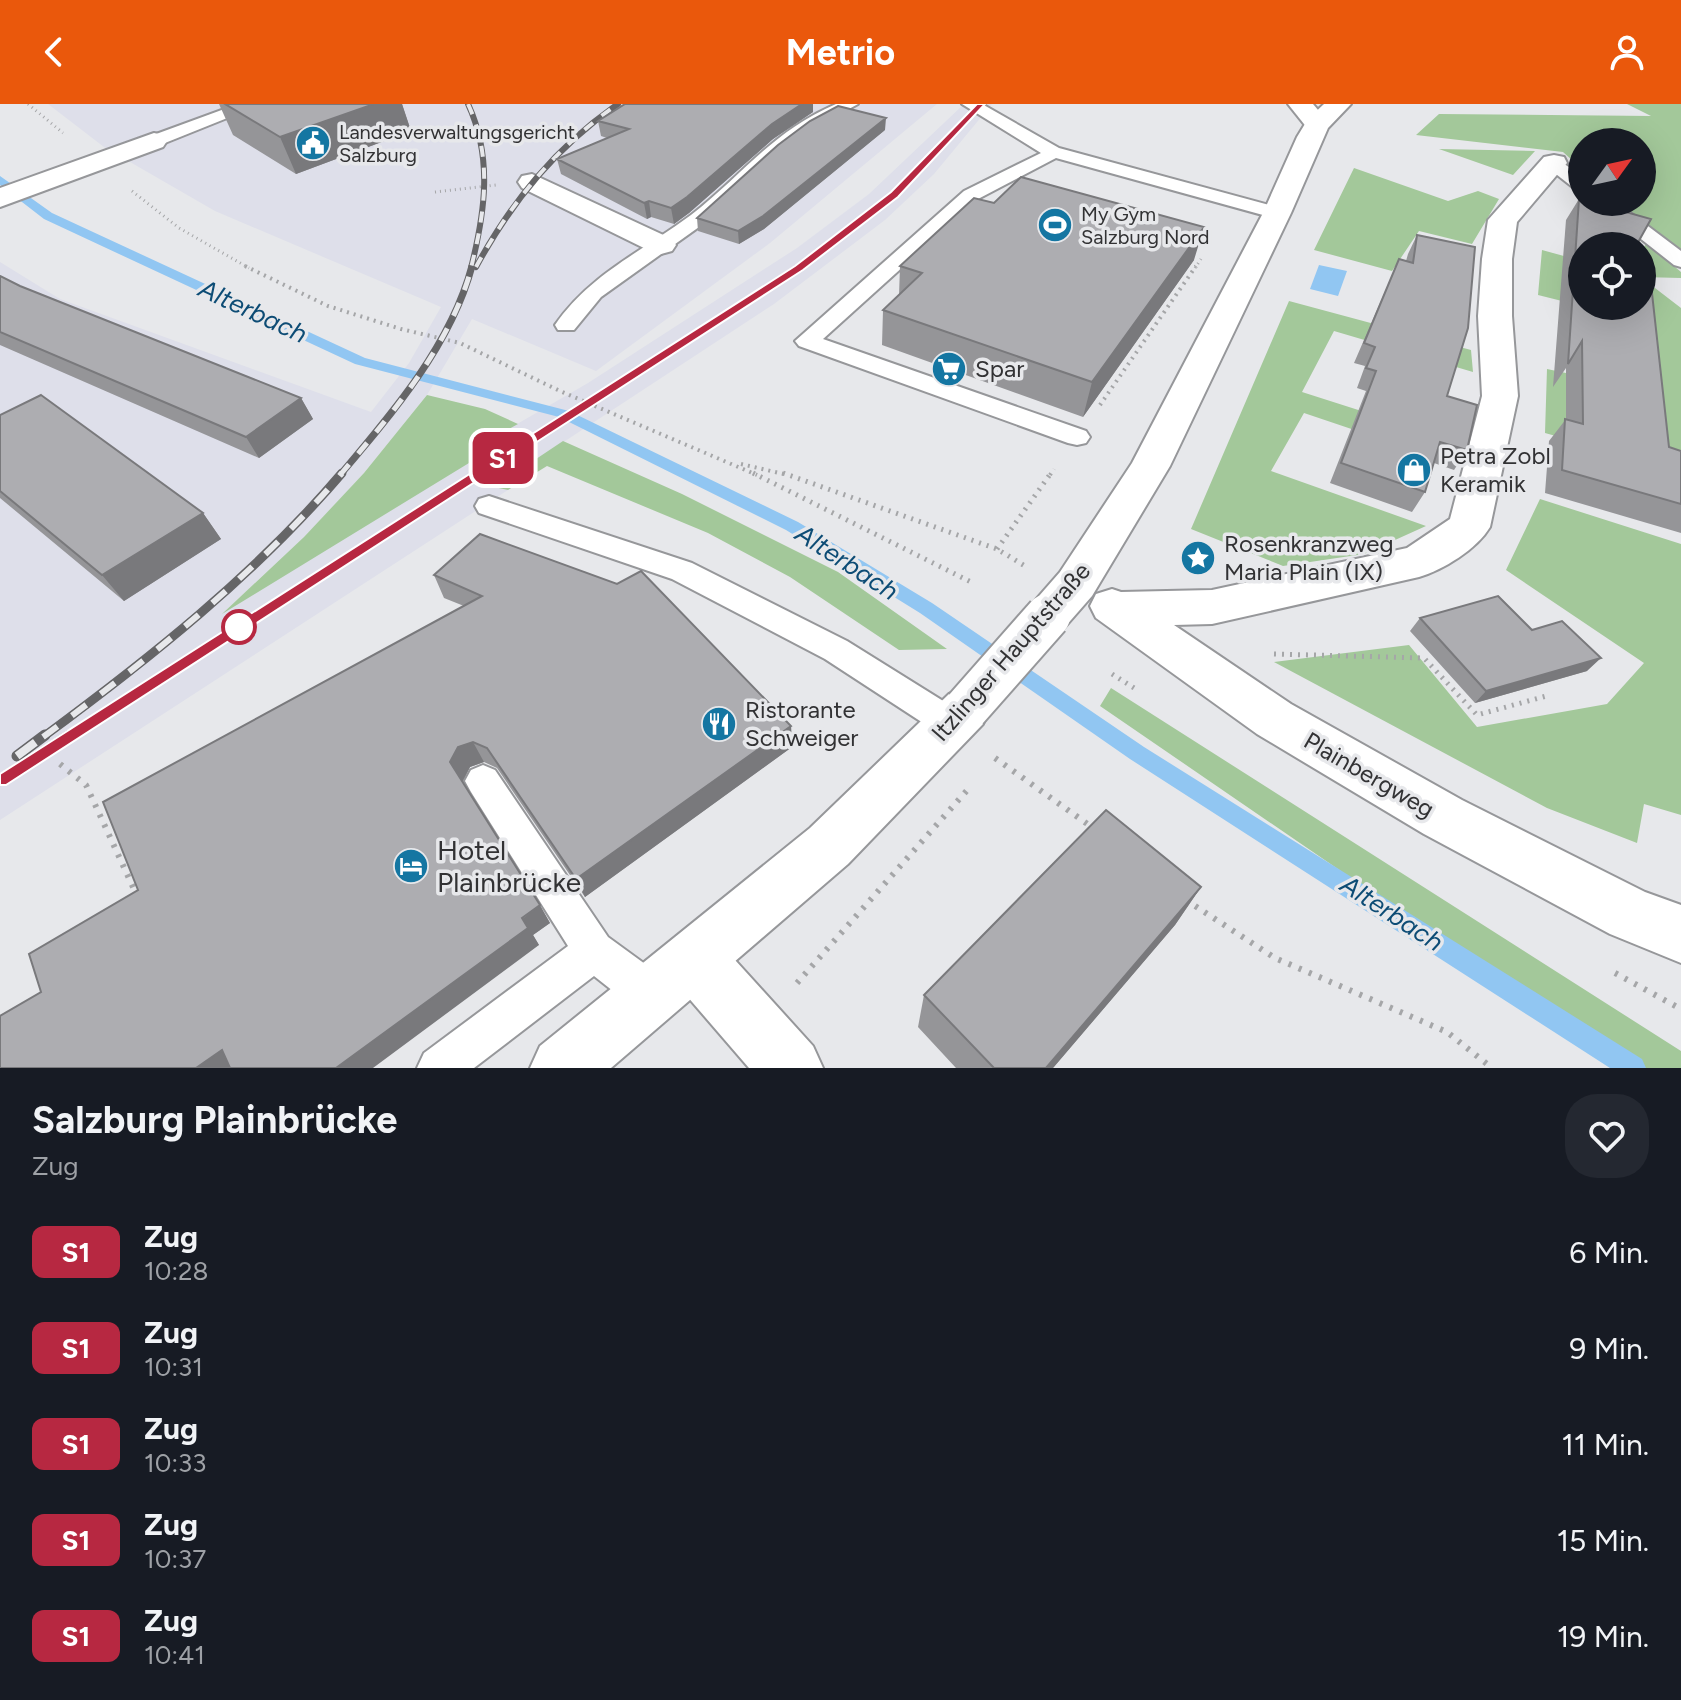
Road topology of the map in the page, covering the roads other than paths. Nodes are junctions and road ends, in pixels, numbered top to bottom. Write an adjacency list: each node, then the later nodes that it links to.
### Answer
1 (254, 104): 5 (lane)
2 (850, 104): 12 (lane)
3 (975, 105): 6 (lane)
4 (1317, 109): 10 (street, Itzlinger Hauptstraße)
5 (154, 141): 9 (street)
6 (1053, 152): 10 (lane); 15 (lane)
7 (1568, 174): 17 (street)
8 (532, 182): 12 (street)
9 (0, 198)
10 (1277, 213): 17 (street, Itzlinger Hauptstraße)
11 (1622, 216): 13 (lane)
12 (661, 245): 14 (lane)
13 (1681, 261)
14 (566, 325)
15 (1077, 437)
16 (489, 506): 18 (lane)
17 (1080, 603): 18 (street, Itzlinger Hauptstraße, bridge); 20 (street, Plainbergweg)
18 (959, 717): 22 (street, Itzlinger Hauptstraße)
19 (483, 781): 21 (lane)
20 (1681, 934)
21 (594, 951): 22 (lane); 23 (lane)
22 (674, 978): 24 (street, Itzlinger Hauptstraße); 25 (street)
23 (439, 1068)
24 (562, 1068)
25 (791, 1068)

